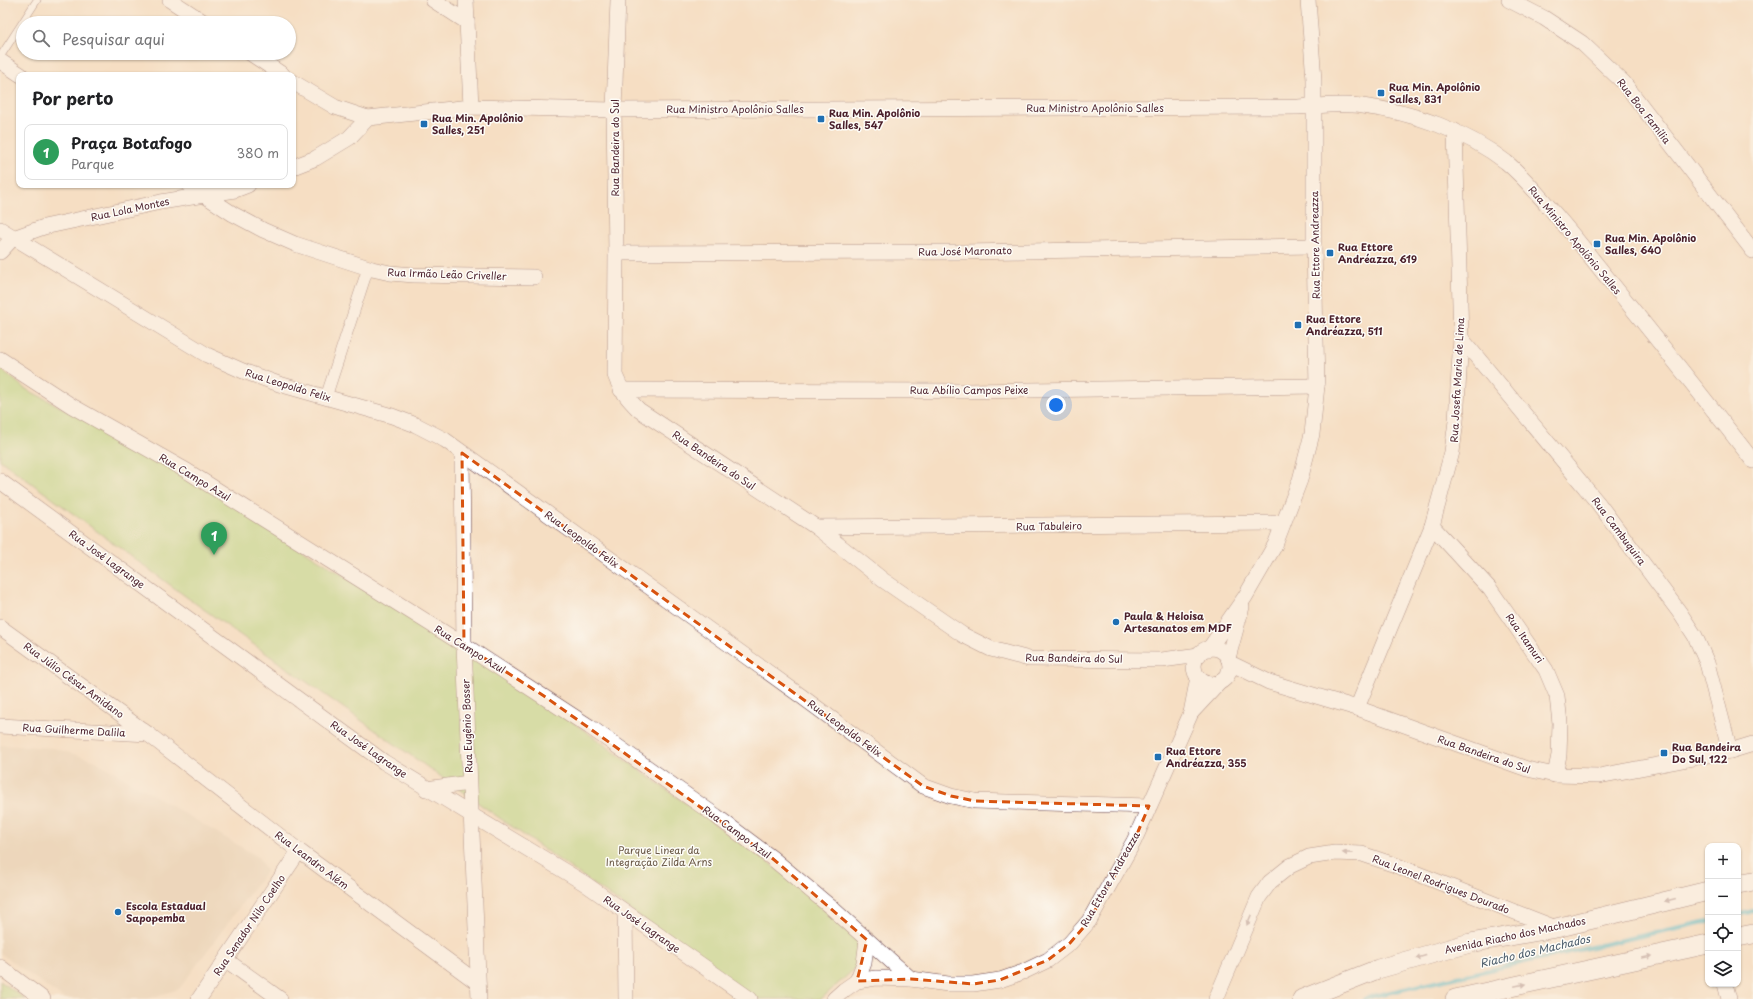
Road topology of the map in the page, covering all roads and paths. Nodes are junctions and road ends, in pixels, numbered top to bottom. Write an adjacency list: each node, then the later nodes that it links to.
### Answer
1 (37, 0): 8 (lane)
2 (170, 0): 9 (street)
3 (433, 0): 10 (street)
4 (466, 0): 10 (street)
5 (618, 0): 20 (street, Rua Bandeira do Sul)
6 (1308, 0): 18 (street, Rua Ettore Andreazza)
7 (1509, 0): 30 (street, Rua Boa Família)
8 (27, 16)
9 (194, 16)
10 (467, 22): 19 (street)
11 (16, 32): 12 (lane)
12 (0, 57)
13 (260, 60): 16 (street)
14 (0, 61): 15 (street)
15 (16, 72)
16 (278, 72)
17 (296, 84): 21 (street, Rua Ministro Apolônio Salles)
18 (1314, 106): 20 (street, Rua Ministro Apolônio Salles); 22 (street, Rua Ministro Apolônio Salles); 29 (street, Rua Ettore Andreazza)
19 (471, 107): 20 (street, Rua Ministro Apolônio Salles); 21 (street, Rua Ministro Apolônio Salles)
20 (614, 110): 32 (street, Rua Bandeira do Sul)
21 (368, 118): 23 (street)
22 (1455, 131): 35 (street, Rua Josefa Maria de Lima); 41 (street, Rua Ministro Apolônio Salles)
23 (296, 166)
24 (194, 188): 26 (street, Rua Irmão Leão Criveller)
25 (240, 188): 26 (street, Rua Lola Montes)
26 (207, 196): 28 (street, Rua Lola Montes); 33 (street, Rua Irmão Leão Criveller)
27 (0, 229): 28 (street)
28 (13, 238): 31 (street); 39 (street, Rua Leopoldo Felix)
29 (1314, 246): 32 (street, Rua José Maronato); 37 (street, Rua Ettore Andreazza)
30 (1753, 251)
31 (0, 252)
32 (616, 253): 38 (street, Rua Bandeira do Sul)
33 (368, 268): 34 (street, Rua Irmão Leão Criveller); 39 (street)
34 (534, 277)
35 (1461, 338): 44 (street, Rua Josefa Maria de Lima); 60 (street, Rua Cambuquira)
36 (0, 359): 48 (street, Rua Campo Azul)
37 (1317, 386): 38 (street, Rua Abílio Campos Peixe); 43 (street, Rua Ettore Andreazza)
38 (621, 390): 45 (street, Rua Bandeira do Sul)
39 (326, 397): 40 (street, Rua Leopoldo Felix)
40 (462, 453): 48 (street, Rua Eugênio Bosser); 64 (street, Rua Leopoldo Felix)
41 (1753, 462)
42 (0, 481): 63 (street, Rua José Lagrange)
43 (1283, 523): 45 (street, Rua Tabuleiro); 46 (street, Rua Ettore Andreazza)
44 (1432, 526): 55 (street, Rua Josefa Maria de Lima); 61 (street, Rua Itamuri)
45 (816, 527): 50 (street, Rua Bandeira do Sul)
46 (1246, 597): 49 (street, Rua Ettore Andreazza); 51 (street, Rua Ettore Andreazza)
47 (0, 627): 58 (street, Rua Júlio César Amidano)
48 (464, 645): 62 (street, Rua Eugênio Bosser); 74 (street, Rua Campo Azul)
49 (1204, 652): 50 (street, Rua Bandeira do Sul); 51 (street); 52 (street)
50 (1162, 660): 52 (street, Rua Bandeira do Sul)
51 (1229, 661): 53 (street); 54 (street, Rua Bandeira do Sul)
52 (1197, 674): 53 (street); 56 (street, Rua Ettore Andreazza)
53 (1222, 681): 54 (street, Rua Bandeira do Sul); 56 (street, Rua Ettore Andreazza)
54 (1269, 682): 55 (street, Rua Bandeira do Sul)
55 (1357, 708): 61 (street, Rua Bandeira do Sul)
56 (1191, 713): 64 (street, Rua Ettore Andreazza)
57 (0, 726): 58 (street, Rua Guilherme Dalila)
58 (148, 734): 66 (street, Rua Leandro Além)
59 (1753, 744): 60 (street, Rua Bandeira do Sul)
60 (1730, 751): 61 (street, Rua Bandeira do Sul)
61 (1555, 775)
62 (469, 783): 63 (street); 65 (street, Rua Eugênio Bosser)
63 (426, 789): 65 (street, Rua José Lagrange)
64 (1149, 806): 78 (street, Rua Ettore Andreazza)
65 (471, 815): 70 (street, Rua José Lagrange); 80 (street, Rua Eugênio Bosser)
66 (299, 851): 76 (street, Rua Senador Nilo Coelho); 80 (street, Rua Leandro Além)
67 (1753, 881): 68 (street)
68 (1741, 883)
69 (1705, 892): 71 (street, Avenida Riacho dos Machados, one-way to 71)
70 (626, 913): 86 (street); 87 (street, Rua José Lagrange)
71 (1556, 928): 89 (street, Rua Leonel Rodrigues Dourado, one-way to 89); 90 (street, Avenida Riacho dos Machados, one-way to 90)
72 (1753, 934): 73 (street)
73 (1741, 936)
74 (867, 940): 78 (street, Rua Campo Azul); 79 (street)
75 (1705, 945): 91 (street, one-way to 75)
76 (226, 960): 83 (street, Rua Senador Nilo Coelho); 84 (street)
77 (0, 967): 82 (street)
78 (911, 979): 79 (street, Rua Ettore Andreazza)
79 (857, 981): 88 (street, Rua Ettore Andreazza)
80 (478, 983): 85 (street, Rua Eugênio Bosser)
81 (1726, 987): 92 (street)
82 (43, 999)
83 (199, 999)
84 (280, 999)
85 (479, 999)
86 (626, 999)
87 (750, 999)
88 (834, 999)
89 (1216, 999)
90 (1302, 999)
91 (1455, 999)
92 (1729, 999)

